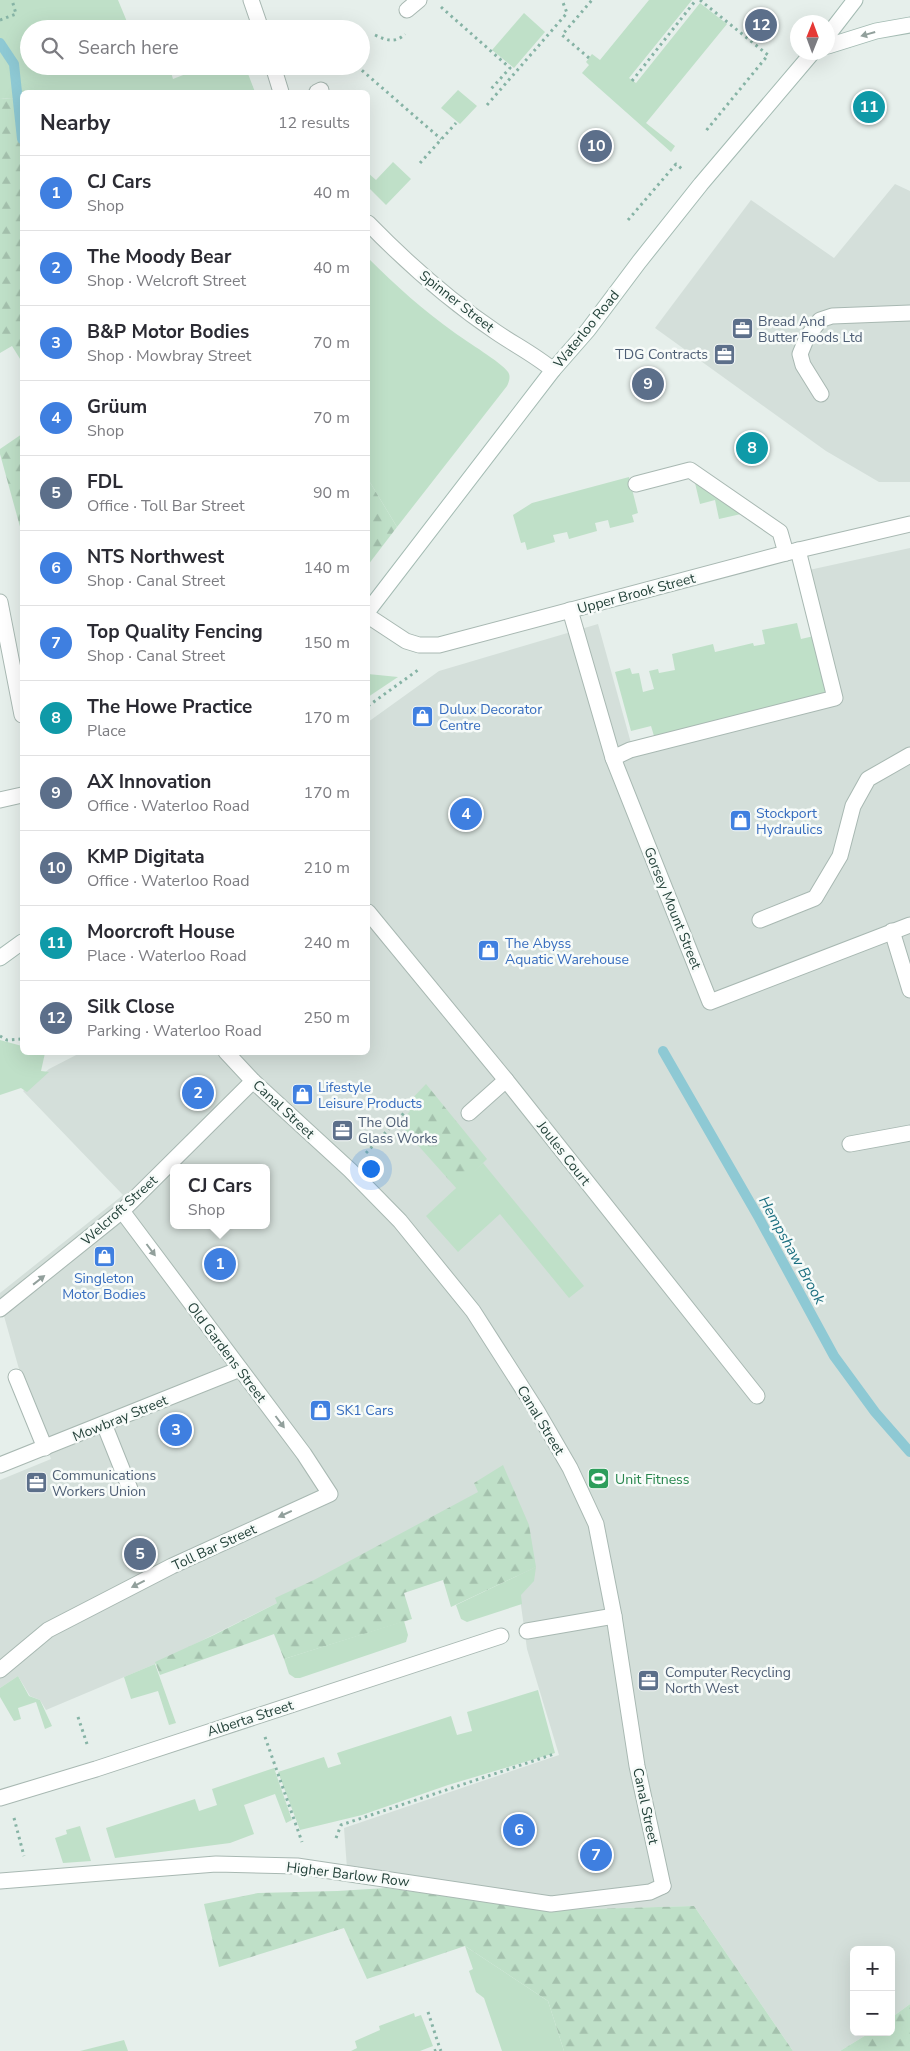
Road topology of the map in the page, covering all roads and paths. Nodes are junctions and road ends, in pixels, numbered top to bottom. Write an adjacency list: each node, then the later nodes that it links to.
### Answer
1 (12, 0): 10 (path)
2 (419, 0): 9 (street)
3 (562, 0): 22 (path)
4 (592, 0): 15 (path)
5 (698, 0): 19 (path); 24 (path)
6 (855, 0): 12 (street)
7 (251, 2): 11 (street)
8 (438, 5): 20 (path)
9 (407, 10)
10 (0, 20)
11 (258, 20)
12 (835, 25)
13 (910, 25): 14 (street, one-way to 14)
14 (835, 44)
15 (589, 58)
16 (806, 60): 31 (street, Waterloo Road)
17 (276, 75): 21 (street)
18 (368, 75): 25 (path)
19 (632, 81)
20 (492, 88)
21 (280, 90)
22 (487, 105)
23 (456, 123): 25 (path)
24 (705, 132)
25 (441, 139): 26 (path)
26 (420, 163)
27 (682, 168): 28 (path)
28 (628, 220)
29 (370, 225): 31 (street, Spinner Street)
30 (910, 313): 32 (street)
31 (554, 370): 37 (street, Waterloo Road)
32 (821, 394)
33 (636, 484): 35 (street)
34 (910, 524): 35 (street, Upper Brook Street)
35 (792, 551): 38 (street, Upper Brook Street); 44 (street)
36 (0, 602): 41 (street)
37 (370, 608)
38 (570, 610): 40 (street, Upper Brook Street); 44 (street, Gorsey Mount Street)
39 (370, 617): 40 (street, Upper Brook Street)
40 (439, 645): 42 (path)
41 (20, 705)
42 (370, 705)
43 (910, 755): 48 (street)
44 (613, 758): 50 (street, Gorsey Mount Street)
45 (20, 795): 46 (street)
46 (0, 800)
47 (370, 914): 57 (street, Joules Court)
48 (760, 920)
49 (910, 925): 50 (street, Gorsey Mount Street)
50 (892, 931): 53 (street)
51 (20, 943): 52 (street)
52 (0, 958)
53 (910, 990)
54 (0, 1036): 55 (path)
55 (20, 1039)
56 (229, 1055): 58 (street, Canal Street)
57 (506, 1080): 60 (street); 68 (street, Joules Court)
58 (253, 1081): 64 (street, Welcroft Street); 74 (street, Canal Street)
59 (405, 1112): 63 (path)
60 (469, 1113)
61 (910, 1133): 62 (street)
62 (850, 1144)
63 (364, 1154)
64 (122, 1211): 65 (street, Welcroft Street, one-way to 64); 66 (street, Old Gardens Street, one-way to 66)
65 (0, 1309)
66 (240, 1369): 69 (street, Mowbray Street); 73 (street, Old Gardens Street, one-way to 73)
67 (16, 1377): 70 (street)
68 (757, 1396)
69 (104, 1424): 70 (street, Mowbray Street); 72 (street)
70 (45, 1448): 71 (street, Mowbray Street)
71 (0, 1465)
72 (130, 1489)
73 (330, 1494): 77 (street, Toll Bar Street, one-way to 77)
74 (614, 1616): 75 (street); 87 (street, Canal Street)
75 (527, 1631)
76 (501, 1636): 78 (street, Alberta Street)
77 (0, 1670)
78 (257, 1716): 81 (street, Alberta Street); 84 (path)
79 (78, 1717): 81 (path)
80 (554, 1754): 83 (path)
81 (96, 1769): 82 (street, Alberta Street)
82 (4, 1797): 85 (path)
83 (336, 1838)
84 (304, 1848)
85 (25, 1859)
86 (0, 1881): 87 (street, Higher Barlow Row)
87 (663, 1886)
88 (428, 2012): 89 (path)
89 (440, 2050): 90 (path)
90 (434, 2051)

